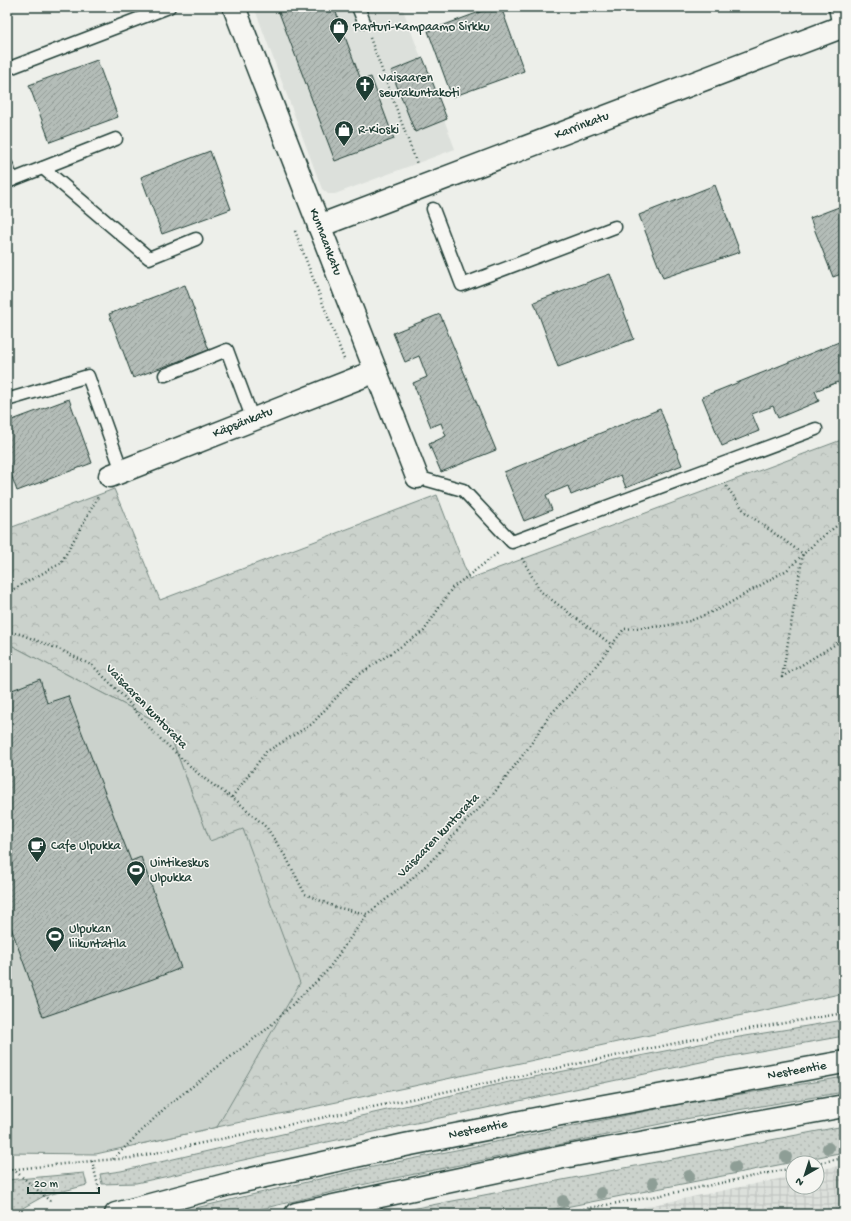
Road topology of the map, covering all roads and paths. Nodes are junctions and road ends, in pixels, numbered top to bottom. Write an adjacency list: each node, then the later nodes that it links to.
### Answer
1 (169, 7): 7 (lane)
2 (234, 7): 14 (street, Kunnaankatu)
3 (358, 7): 5 (lane)
4 (835, 7): 6 (lane)
5 (364, 22): 12 (path)
6 (841, 27): 12 (street, Karrinkatu)
7 (7, 69)
8 (116, 139): 10 (lane)
9 (7, 166): 11 (lane)
10 (43, 168): 11 (lane); 16 (lane)
11 (10, 181)
12 (425, 185): 14 (street, Karrinkatu)
13 (433, 209): 15 (lane)
14 (319, 226): 17 (street, Kunnaankatu)
15 (616, 227)
16 (196, 239)
17 (376, 371): 20 (street, Käpsänkatu); 24 (street, Kunnaankatu)
18 (165, 375): 20 (lane)
19 (10, 400): 23 (lane)
20 (253, 420): 23 (street, Käpsänkatu)
21 (816, 429): 22 (lane)
22 (713, 468): 26 (lane); 27 (path)
23 (116, 474): 28 (path)
24 (417, 477): 26 (lane)
25 (844, 520): 27 (path, Vaisaaren kuntorata)
26 (512, 542): 31 (path); 32 (path)
27 (803, 554): 30 (path); 31 (path, Vaisaaren kuntorata)
28 (7, 593)
29 (7, 632): 32 (path, Vaisaaren kuntorata)
30 (844, 639)
31 (612, 645): 33 (path, Vaisaaren kuntorata)
32 (232, 798): 33 (path, Vaisaaren kuntorata)
33 (367, 914): 38 (path)
34 (844, 1012): 38 (path)
35 (844, 1062): 46 (street, Nesteentie)
36 (844, 1106): 47 (street)
37 (844, 1158): 40 (path)
38 (112, 1159): 39 (path)
39 (92, 1161): 41 (path); 44 (path)
40 (825, 1162)
41 (13, 1169): 42 (path); 45 (path)
42 (7, 1170)
43 (785, 1170): 48 (path)
44 (99, 1189)
45 (50, 1201)
46 (116, 1214)
47 (296, 1214)
48 (556, 1214)

